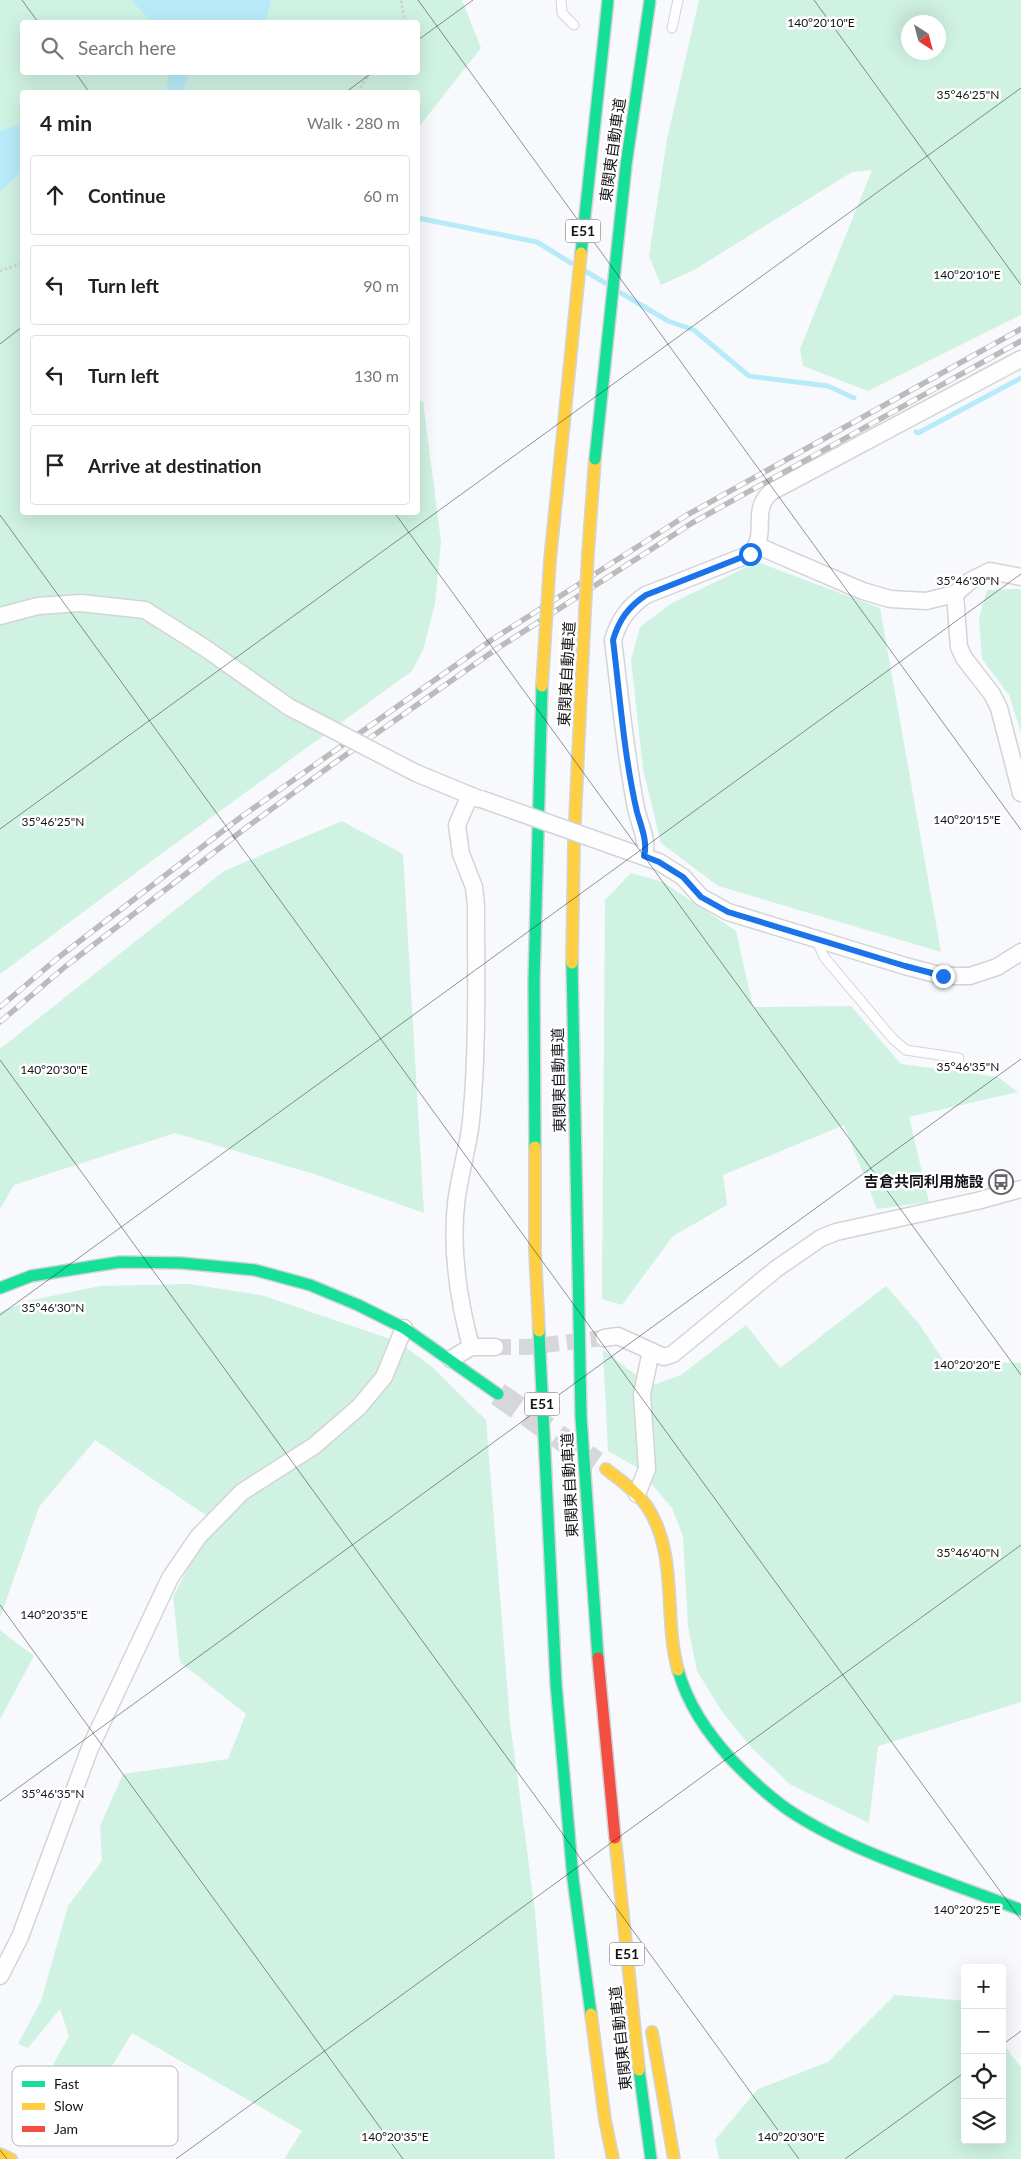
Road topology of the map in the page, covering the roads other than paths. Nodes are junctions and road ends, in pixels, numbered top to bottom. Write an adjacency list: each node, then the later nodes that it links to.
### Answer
1 (561, 0): 5 (lane)
2 (608, 0): 34 (main road, 東関東自動車道 / E51, bridge)
3 (650, 0): 29 (main road, 東関東自動車道 / E51, bridge)
4 (678, 0): 6 (lane)
5 (574, 25)
6 (672, 28)
7 (1021, 359): 8 (street)
8 (758, 546): 10 (street); 14 (street)
9 (1021, 577): 10 (street)
10 (955, 594): 12 (street)
11 (0, 616): 13 (street, bridge)
12 (1021, 793)
13 (476, 797): 14 (street, bridge); 23 (street)
14 (640, 855): 15 (street)
15 (816, 939): 16 (street); 17 (lane)
16 (1021, 952)
17 (959, 1058)
18 (1021, 1189): 24 (street)
19 (0, 1288): 20 (main road)
20 (404, 1328): 25 (main road); 32 (street)
21 (604, 1338): 24 (street)
22 (494, 1346): 23 (street)
23 (471, 1347): 25 (street)
24 (651, 1350): 28 (street)
25 (451, 1359): 26 (main road)
26 (498, 1394)
27 (606, 1469): 28 (main road)
28 (637, 1494): 30 (main road)
29 (606, 1749): 31 (main road); 39 (main road, 東関東自動車道 / E51)
30 (1021, 1910)
31 (637, 1941)
32 (0, 1976)
33 (650, 2018): 40 (main road)
34 (605, 2120): 37 (main road); 38 (main road, 東関東自動車道 / E51)
35 (0, 2154): 36 (main road)
36 (11, 2159)
37 (609, 2159)
38 (613, 2159)
39 (651, 2159)
40 (674, 2159)

